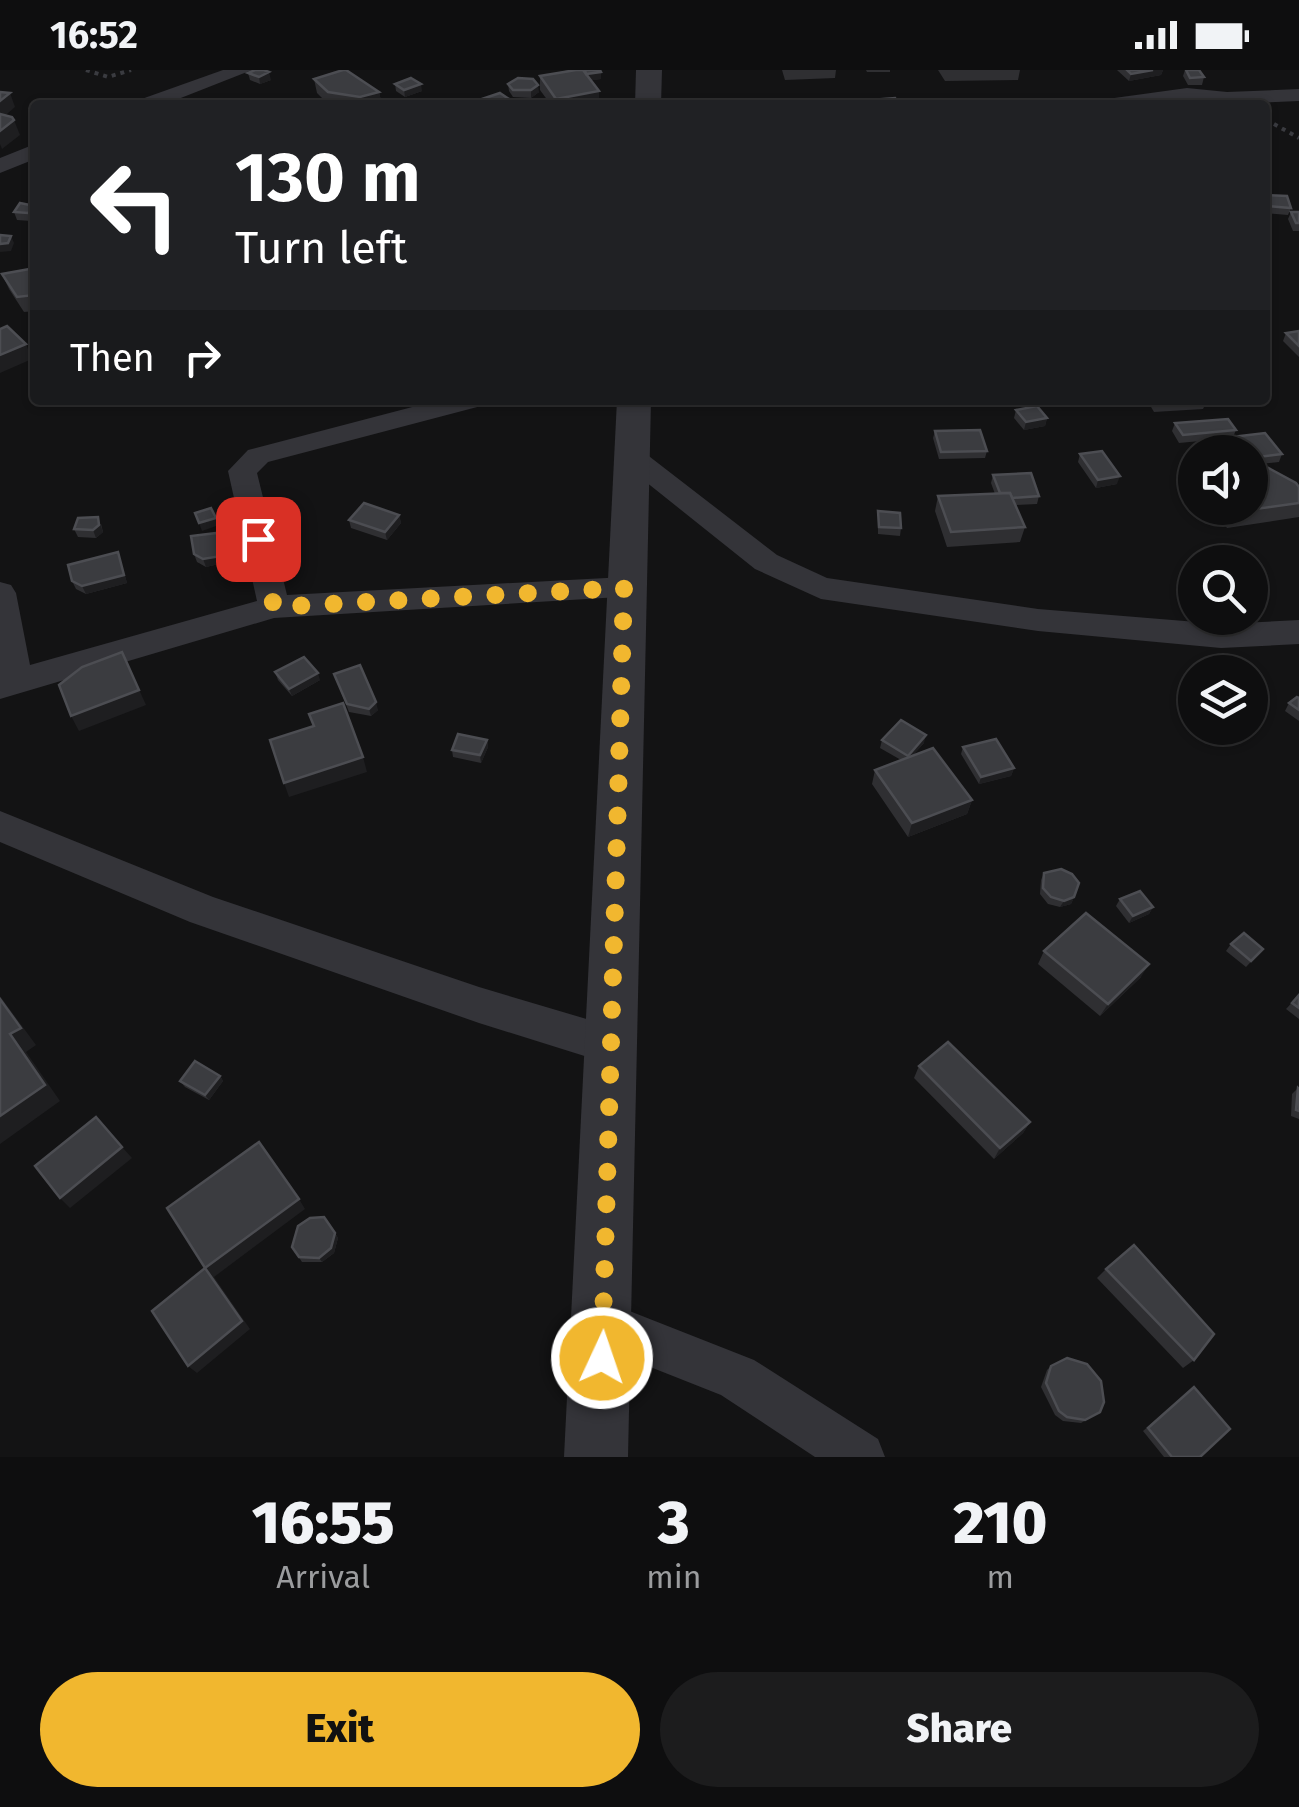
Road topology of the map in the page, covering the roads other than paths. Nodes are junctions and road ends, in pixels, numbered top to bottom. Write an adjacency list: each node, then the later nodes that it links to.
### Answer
1 (242, 70): 4 (street)
2 (649, 70): 5 (street)
3 (1299, 94): 6 (street)
4 (158, 100)
5 (648, 100)
6 (1143, 100)
7 (30, 153): 8 (street)
8 (0, 166)
9 (452, 405): 14 (street)
10 (634, 405): 11 (street)
11 (631, 456): 12 (street); 15 (street)
12 (624, 588): 14 (street); 18 (street)
13 (0, 593): 16 (street)
14 (274, 607): 16 (street)
15 (1299, 632)
16 (8, 683)
17 (0, 826): 18 (street)
18 (610, 1045): 19 (street)
19 (604, 1324): 20 (street); 21 (street)
20 (596, 1457)
21 (860, 1457)

